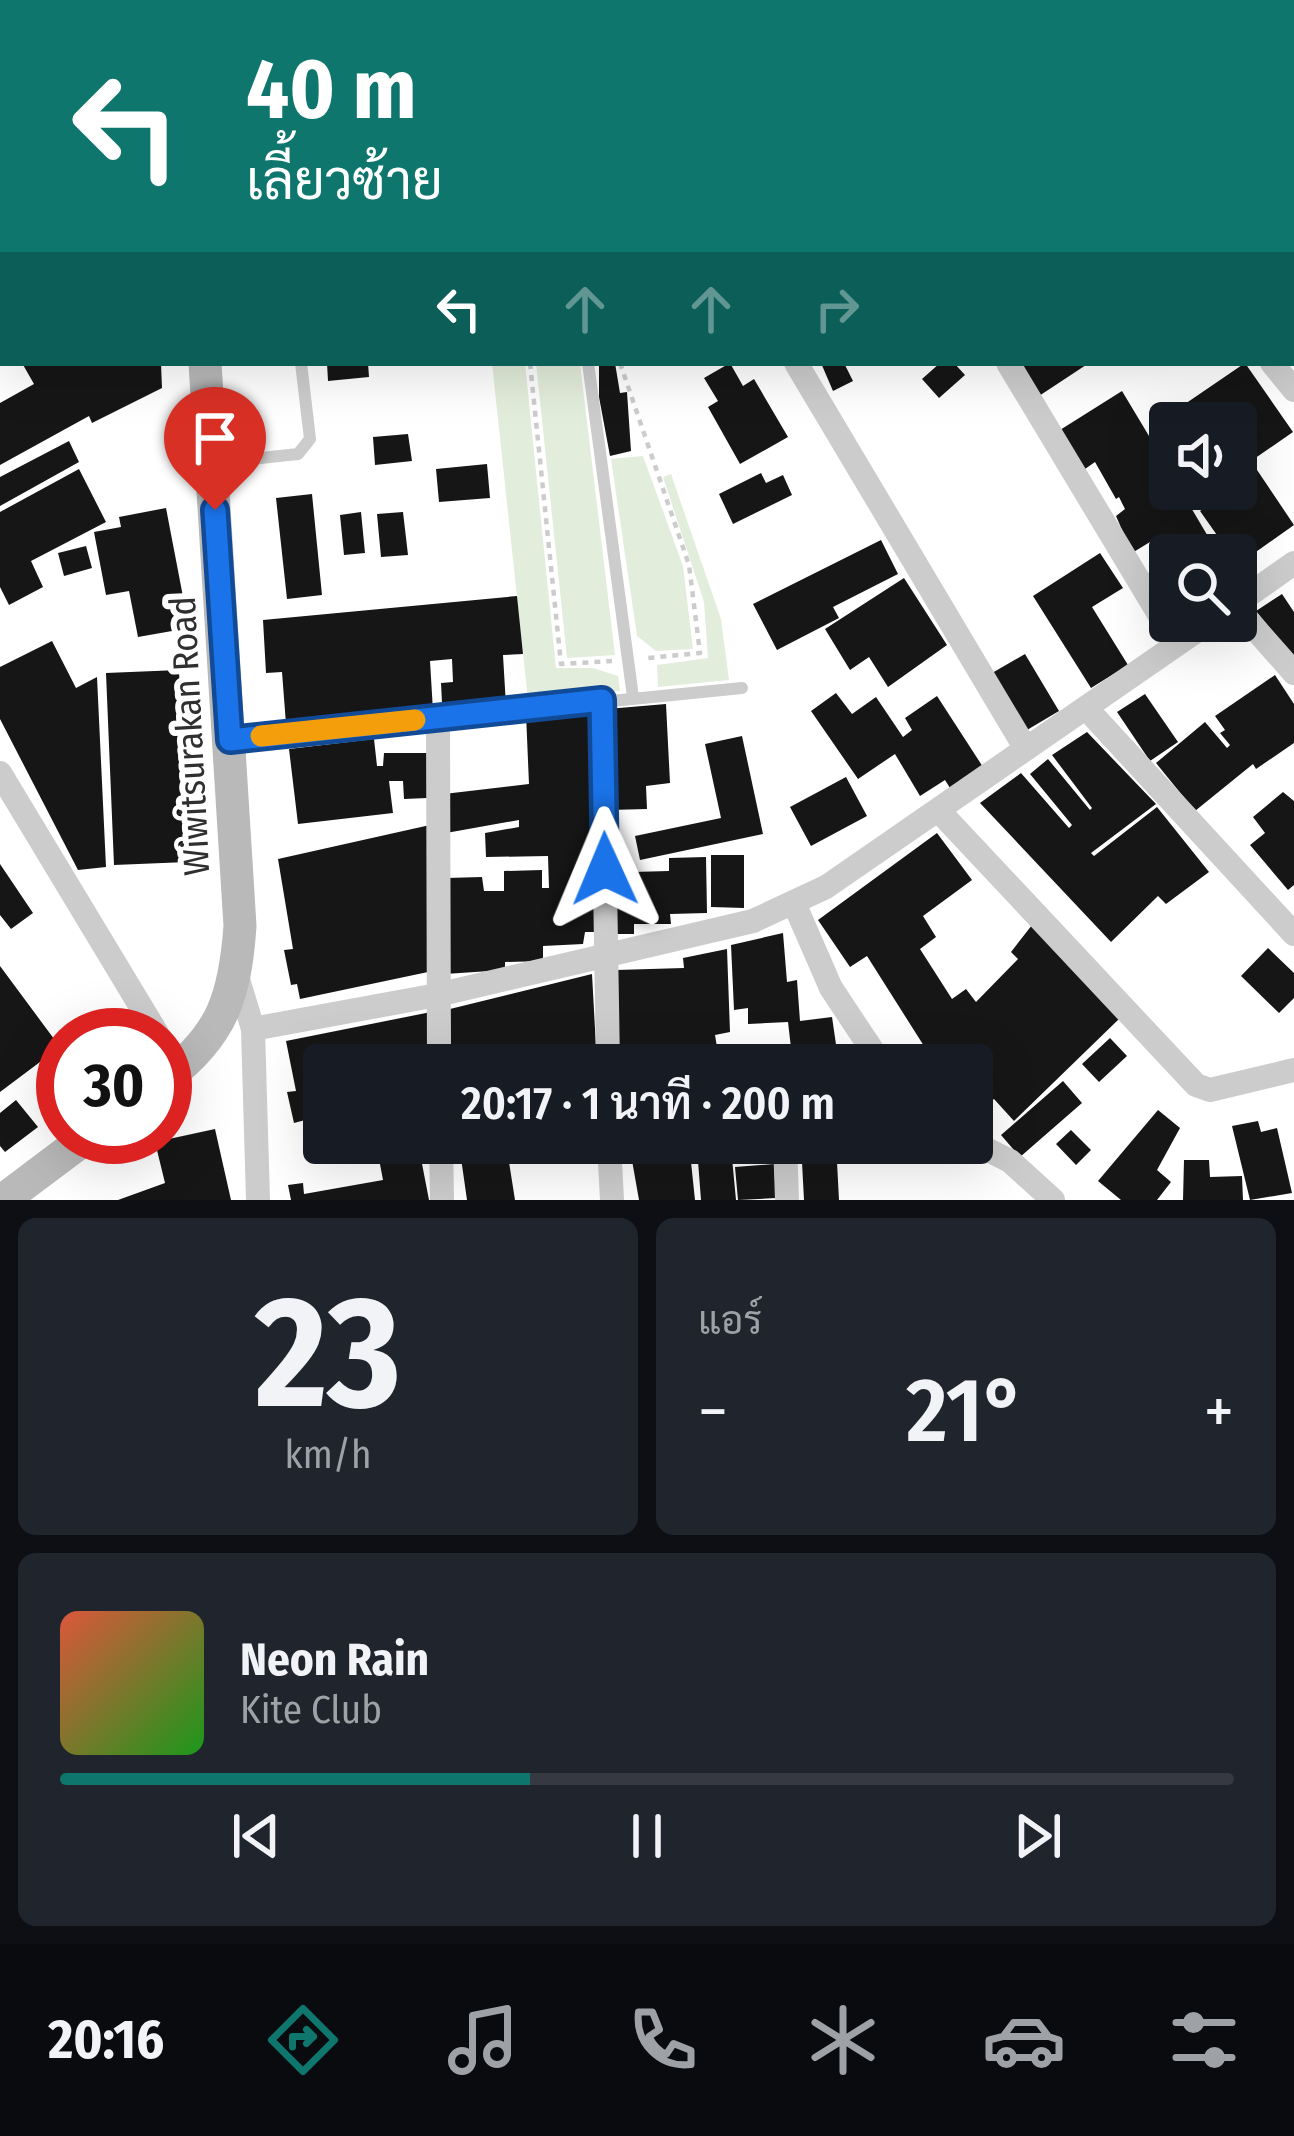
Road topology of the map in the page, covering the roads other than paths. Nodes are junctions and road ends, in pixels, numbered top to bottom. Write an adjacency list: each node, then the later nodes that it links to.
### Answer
1 (206, 366): 8 (main road, Wiwitsurakan Road)
2 (301, 366): 8 (lane)
3 (588, 366): 16 (lane)
4 (798, 366): 21 (street)
5 (1009, 366): 13 (street)
6 (1274, 366): 7 (street)
7 (1294, 390)
8 (212, 464): 20 (main road, Wiwitsurakan Road)
9 (1294, 563): 10 (street)
10 (1257, 590)
11 (1257, 630): 14 (street)
12 (1181, 642): 13 (street)
13 (1178, 644): 18 (street)
14 (1294, 673)
15 (742, 688): 16 (lane)
16 (633, 697): 17 (lane)
17 (602, 700): 19 (lane); 26 (street)
18 (1086, 708): 21 (street); 25 (street)
19 (438, 718): 20 (lane); 28 (street)
20 (230, 740): 27 (main road, Wiwitsurakan Road)
21 (1026, 749): 23 (street)
22 (0, 773): 29 (street)
23 (938, 810): 24 (street); 35 (street)
24 (794, 903): 26 (street); 33 (street)
25 (1294, 934)
26 (607, 954): 28 (street); 32 (street)
27 (237, 976): 30 (street); 34 (main road, Wiwitsurakan Road)
28 (437, 994): 30 (street); 31 (street)
29 (142, 1008)
30 (254, 1029): 42 (street)
31 (438, 1044)
32 (608, 1044)
33 (869, 1044)
34 (192, 1051)
35 (1294, 1070)
36 (993, 1152): 46 (street)
37 (51, 1164): 41 (main road)
38 (441, 1164): 43 (street)
39 (611, 1164): 44 (street)
40 (785, 1164): 45 (street)
41 (3, 1200)
42 (258, 1200)
43 (442, 1200)
44 (612, 1200)
45 (787, 1200)
46 (1053, 1200)

